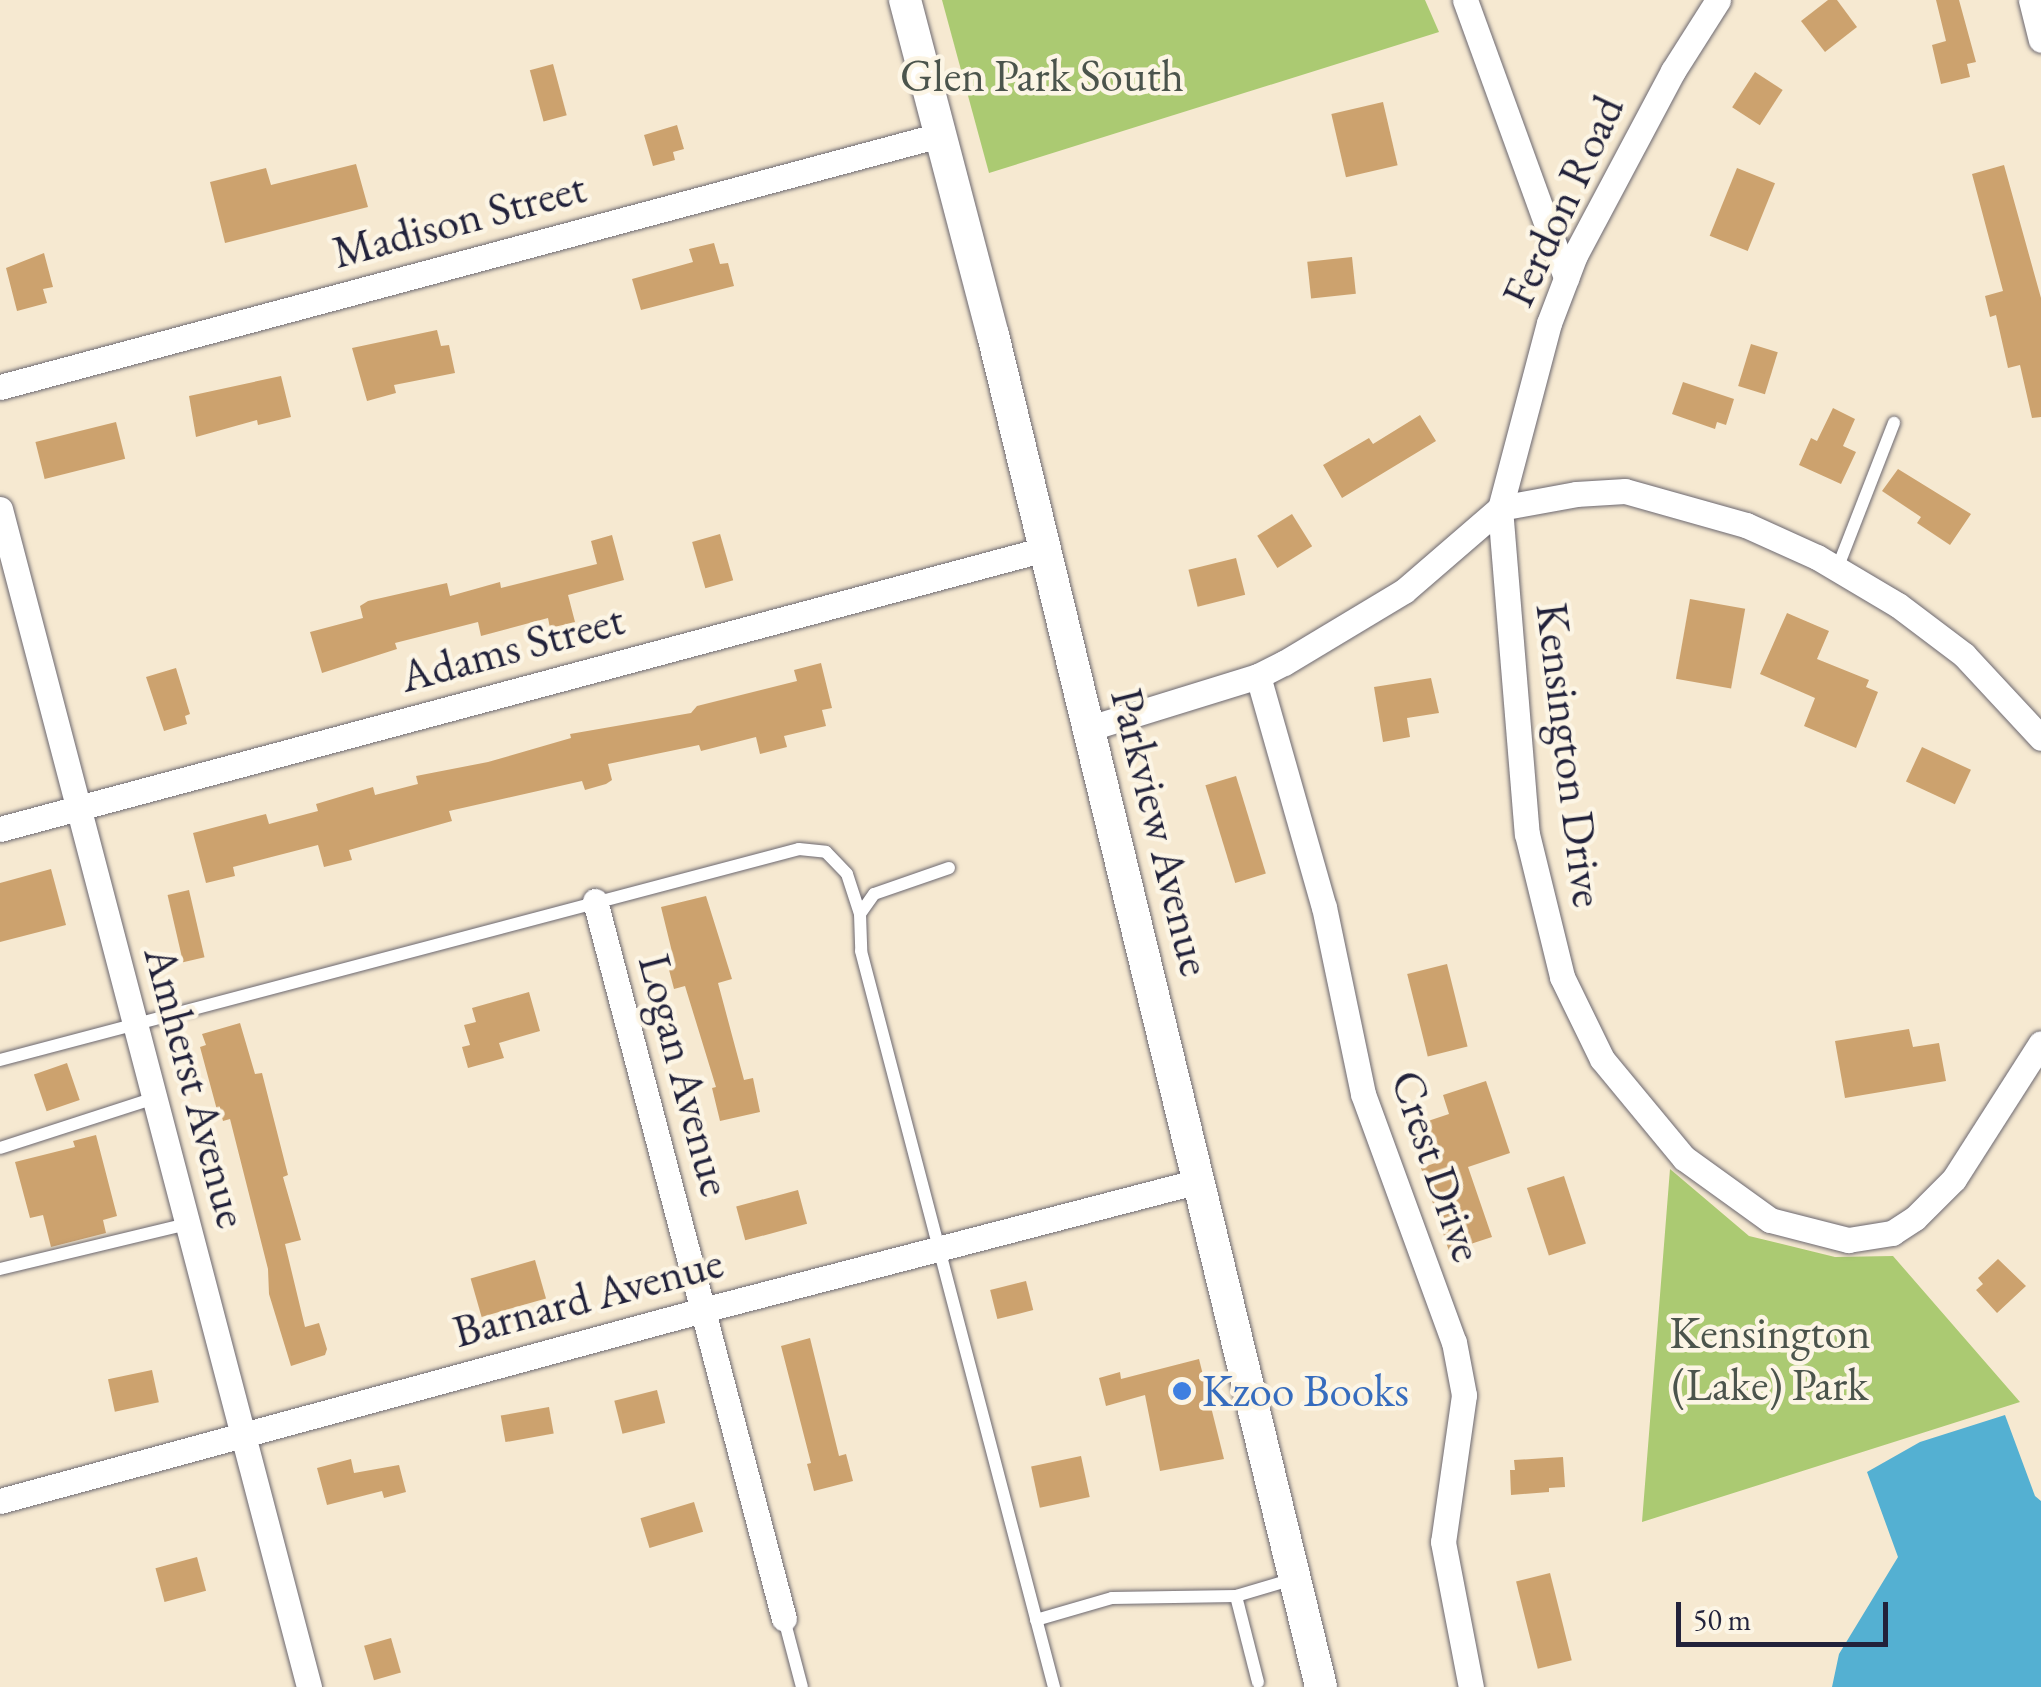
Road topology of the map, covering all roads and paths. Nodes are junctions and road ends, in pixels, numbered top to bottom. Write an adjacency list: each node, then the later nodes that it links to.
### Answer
1 (905, 0): 6 (street, Parkview Avenue)
2 (1465, 0): 7 (street)
3 (1718, 0): 7 (street, Ferdon Road)
4 (2031, 0): 5 (street)
5 (2041, 40)
6 (940, 134): 8 (street, Madison Street); 12 (street, Parkview Avenue)
7 (1566, 278): 10 (street, Ferdon Road)
8 (0, 387)
9 (1894, 424): 13 (lane)
10 (1500, 508): 13 (street); 14 (street); 23 (street, Kensington Drive)
11 (0, 509): 17 (street, Amherst Avenue)
12 (1045, 549): 15 (street, Parkview Avenue); 17 (street, Adams Street)
13 (1837, 569): 16 (street)
14 (1258, 676): 15 (street); 43 (street, Crest Drive)
15 (1090, 728): 27 (street, Parkview Avenue)
16 (2041, 738)
17 (78, 807): 18 (street, Adams Street); 22 (street, Amherst Avenue)
18 (0, 829)
19 (949, 868): 21 (lane)
20 (595, 901): 21 (lane); 22 (lane); 31 (street, Logan Avenue)
21 (860, 914): 29 (lane)
22 (136, 1024): 24 (lane); 25 (street, Amherst Avenue)
23 (2041, 1044)
24 (0, 1060)
25 (155, 1098): 26 (lane); 28 (street, Amherst Avenue)
26 (0, 1148)
27 (1199, 1181): 29 (street, Barnard Avenue); 34 (street, Parkview Avenue)
28 (188, 1224): 30 (lane); 32 (street, Amherst Avenue)
29 (937, 1249): 31 (street, Barnard Avenue); 37 (lane)
30 (0, 1269)
31 (703, 1310): 32 (street, Barnard Avenue); 36 (street, Logan Avenue)
32 (243, 1435): 33 (street, Barnard Avenue); 39 (street, Amherst Avenue)
33 (0, 1502)
34 (1295, 1579): 35 (lane); 42 (street, Parkview Avenue)
35 (1236, 1596): 37 (lane); 38 (lane)
36 (784, 1619): 40 (lane)
37 (1036, 1620): 41 (lane)
38 (1258, 1682)
39 (309, 1687)
40 (802, 1687)
41 (1054, 1687)
42 (1321, 1687)
43 (1471, 1687)

